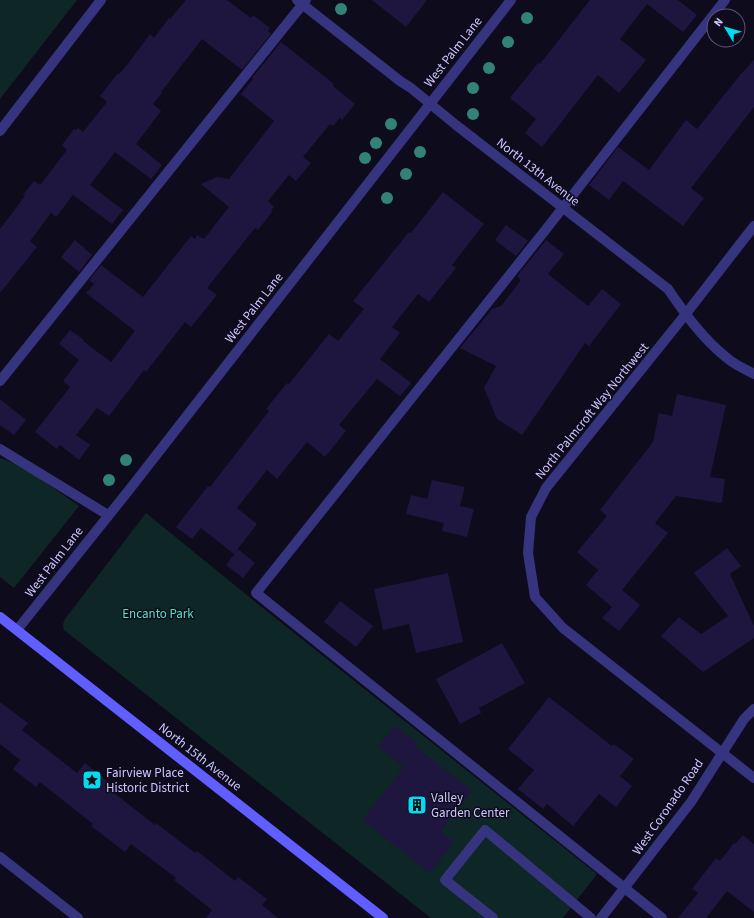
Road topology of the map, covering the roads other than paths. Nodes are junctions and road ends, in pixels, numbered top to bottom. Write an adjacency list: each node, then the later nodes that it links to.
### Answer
1 (101, 0): 6 (street)
2 (510, 0): 5 (street, West Palm Lane)
3 (725, 0): 7 (street)
4 (301, 1): 5 (street, North 13th Avenue); 11 (street)
5 (429, 104): 7 (street, North 13th Avenue); 13 (street, West Palm Lane)
6 (0, 131)
7 (562, 208): 9 (street, North 13th Avenue); 20 (street)
8 (754, 226): 9 (street, North Palmcroft Way Northwest)
9 (685, 315): 10 (street, North 13th Avenue); 17 (street, North Palmcroft Way Northwest)
10 (754, 374)
11 (0, 381)
12 (0, 449): 13 (street)
13 (108, 515): 15 (street, West Palm Lane)
14 (0, 617): 15 (street, North 15th Avenue)
15 (17, 630): 22 (street, North 15th Avenue)
16 (754, 709): 17 (street, West Coronado Road)
17 (721, 753): 18 (street, North Palmcroft Way Northwest); 20 (street, West Coronado Road)
18 (754, 778)
19 (0, 857): 21 (street)
20 (625, 888): 25 (street, West Coronado Road); 26 (street)
21 (78, 918)
22 (383, 918)
23 (493, 918): 24 (street)
24 (591, 918)
25 (601, 918)
26 (662, 918)

